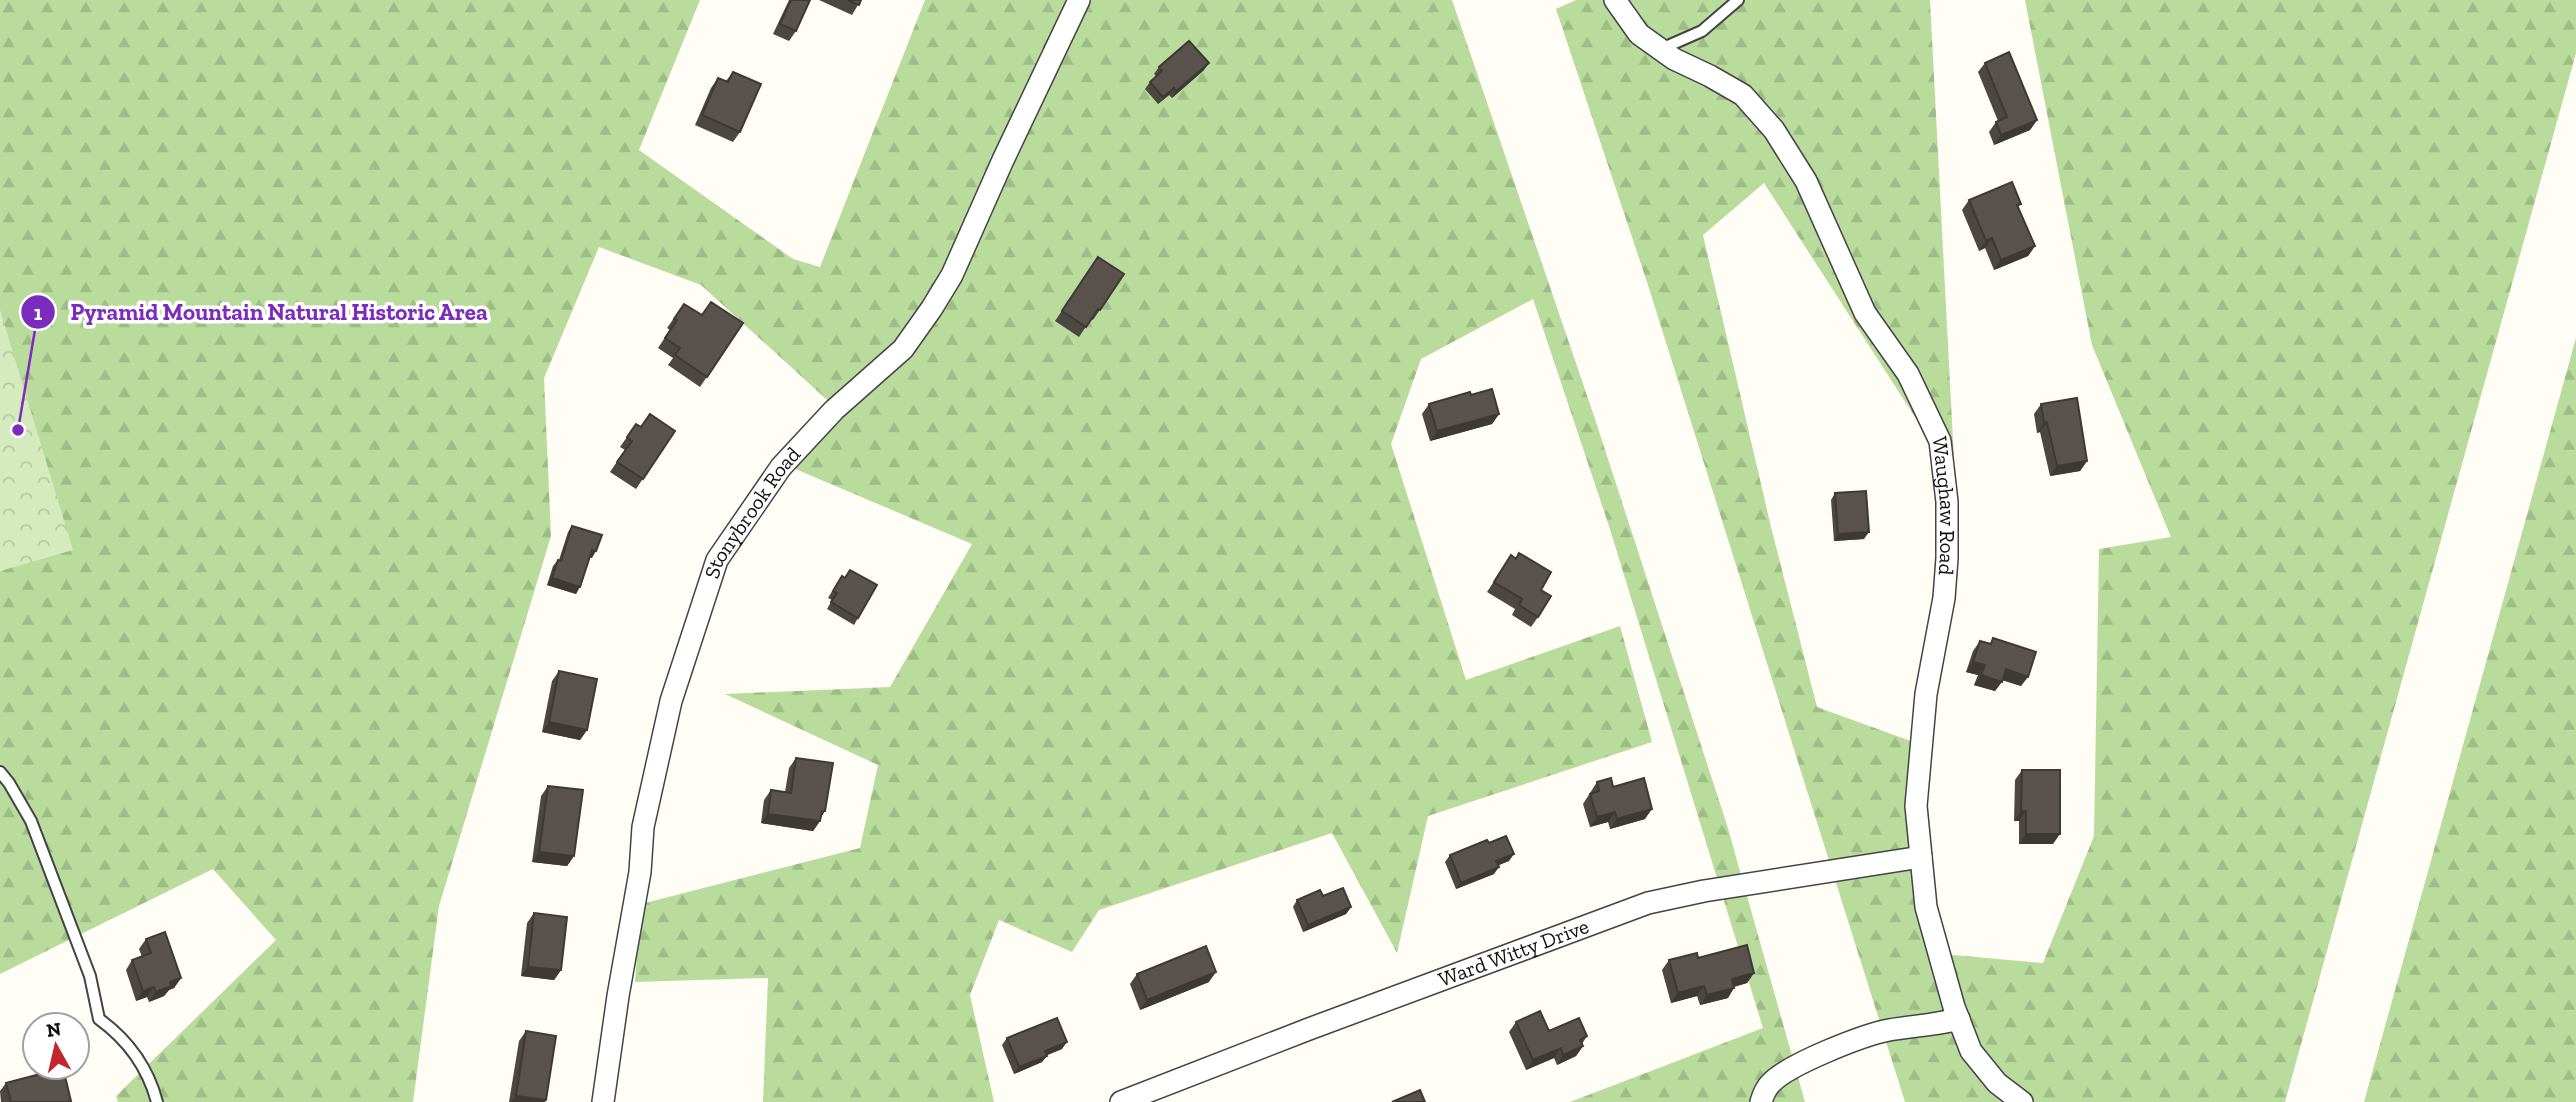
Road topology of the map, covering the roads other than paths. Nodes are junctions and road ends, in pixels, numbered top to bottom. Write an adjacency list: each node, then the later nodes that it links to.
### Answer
1 (1079, 0): 9 (street, Stonybrook Road)
2 (1615, 0): 4 (street, Waughaw Road)
3 (1738, 0): 4 (lane)
4 (1661, 49): 6 (street, Waughaw Road)
5 (0, 772): 8 (lane)
6 (1921, 857): 7 (street, Waughaw Road); 10 (street, Ward Witty Drive)
7 (1959, 1019): 11 (street); 12 (street, Waughaw Road)
8 (157, 1102)
9 (603, 1102)
10 (1121, 1102)
11 (1761, 1102)
12 (2022, 1102)

